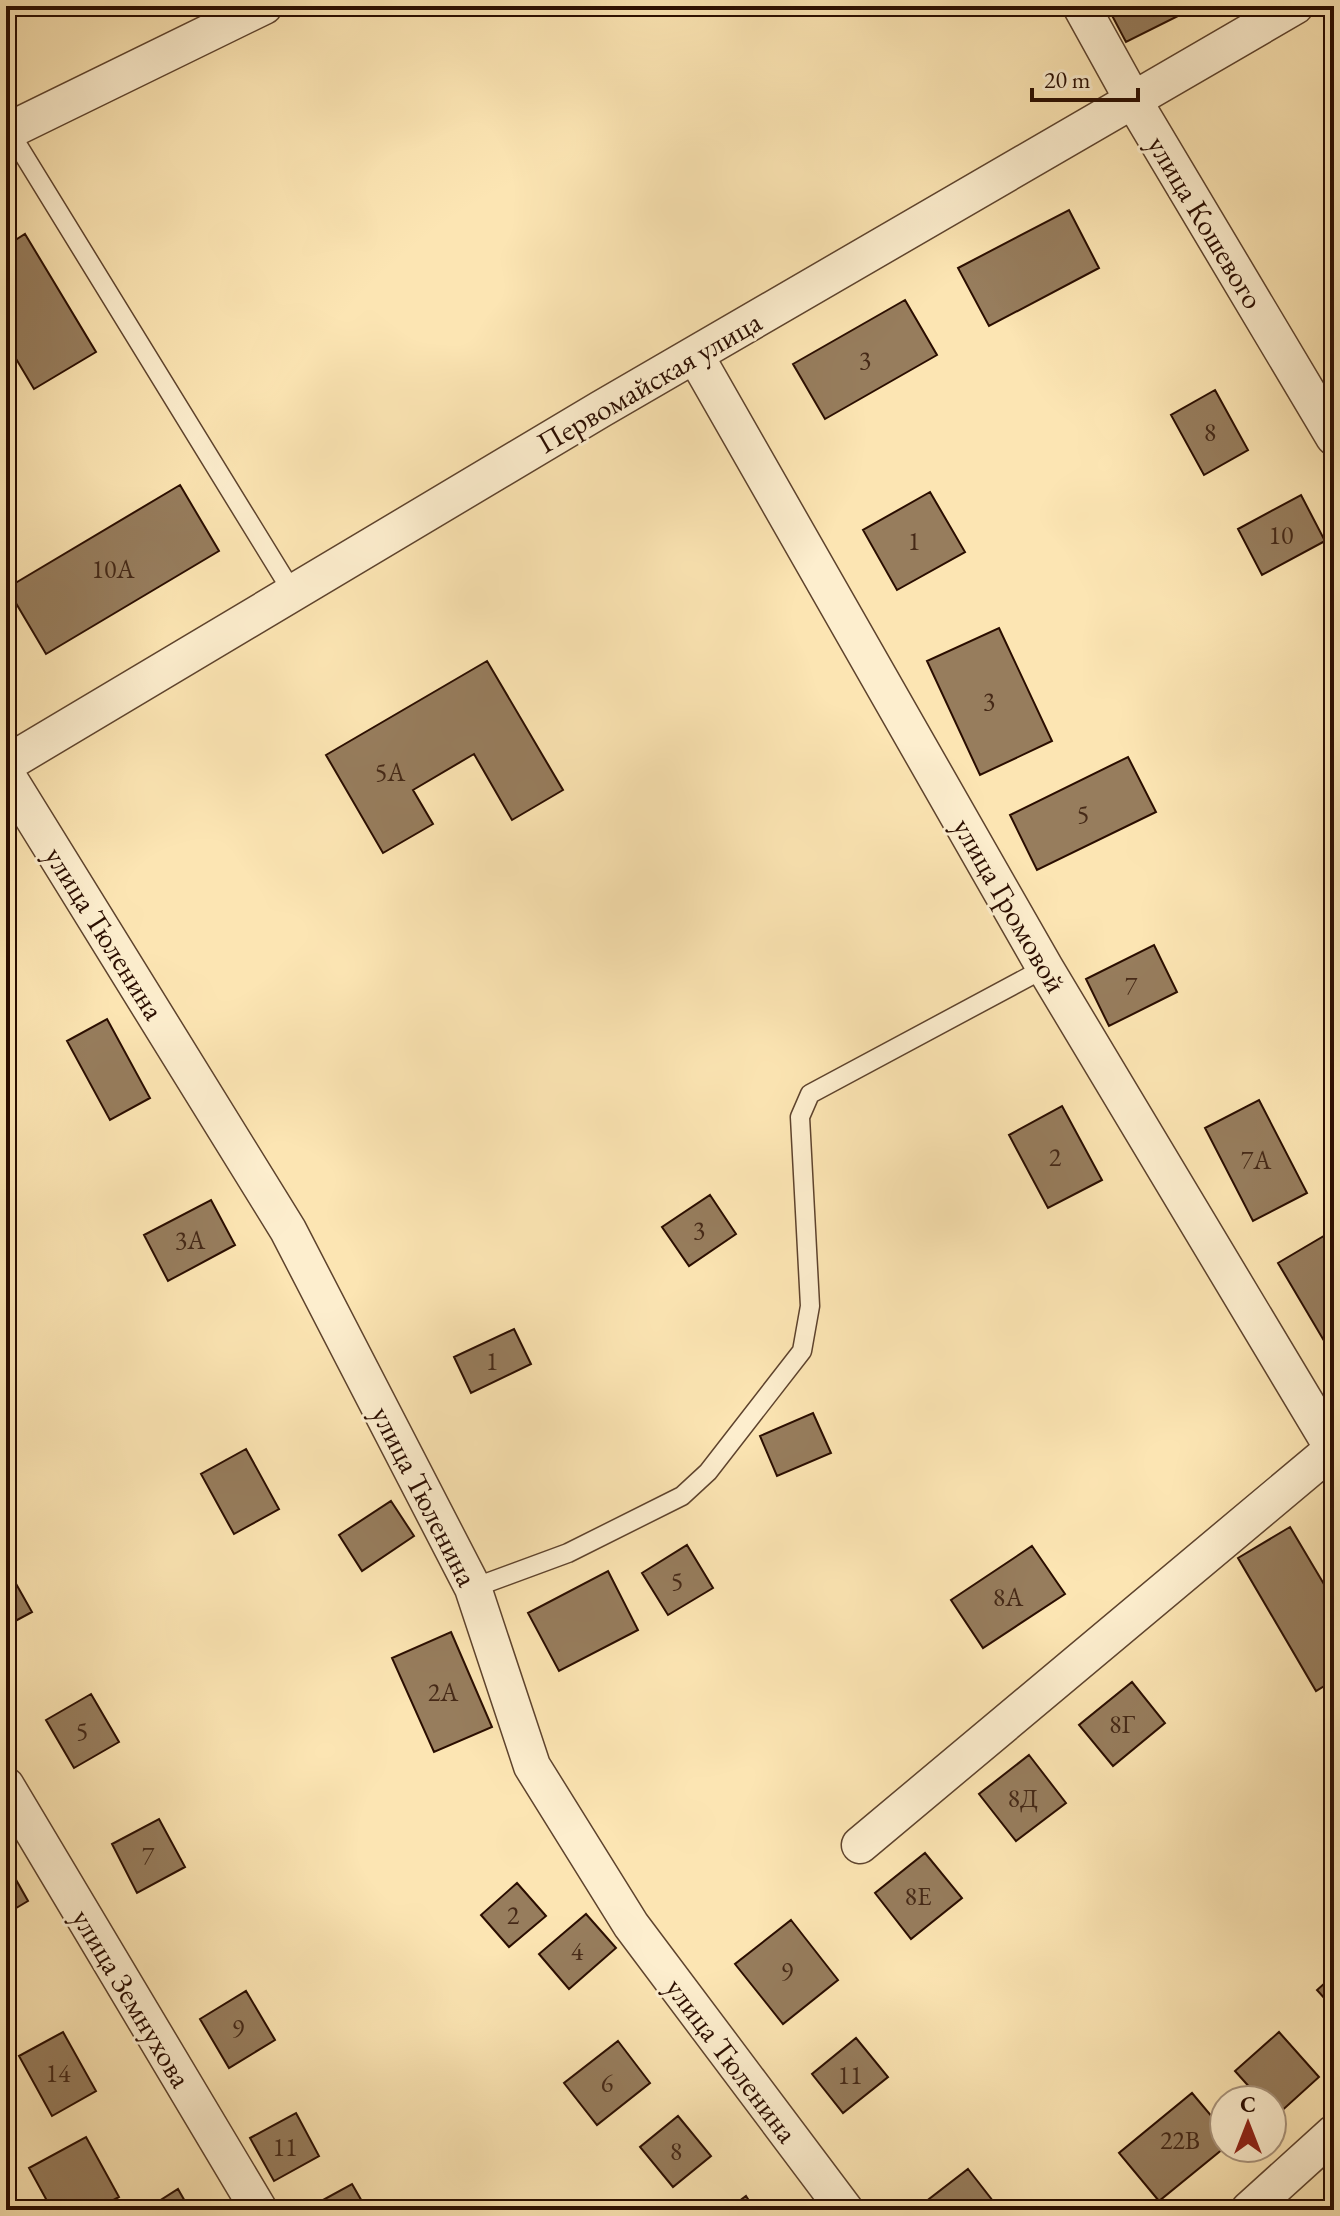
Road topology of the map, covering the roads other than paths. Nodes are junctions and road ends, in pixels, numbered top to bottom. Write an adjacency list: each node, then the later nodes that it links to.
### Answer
1 (264, 6): 5 (street)
2 (1081, 6): 4 (street, улица Кошевого)
3 (1295, 6): 4 (street, Первомайская улица)
4 (1133, 100): 6 (street, Первомайская улица); 7 (street, улица Кошевого)
5 (8, 132): 8 (lane)
6 (695, 355): 8 (street, Первомайская улица); 11 (street, улица Громовой)
7 (1334, 437)
8 (293, 593): 9 (street, Первомайская улица)
9 (6, 764)
10 (6, 774): 13 (street, улица Тюленина)
11 (1045, 968): 12 (street, улица Громовой); 13 (lane)
12 (1334, 1450): 15 (street)
13 (473, 1588): 18 (street, улица Тюленина)
14 (6, 1786): 17 (street, улица Земнухова)
15 (860, 1845)
16 (1327, 2153): 19 (street)
17 (259, 2210)
18 (845, 2210)
19 (1249, 2210)

